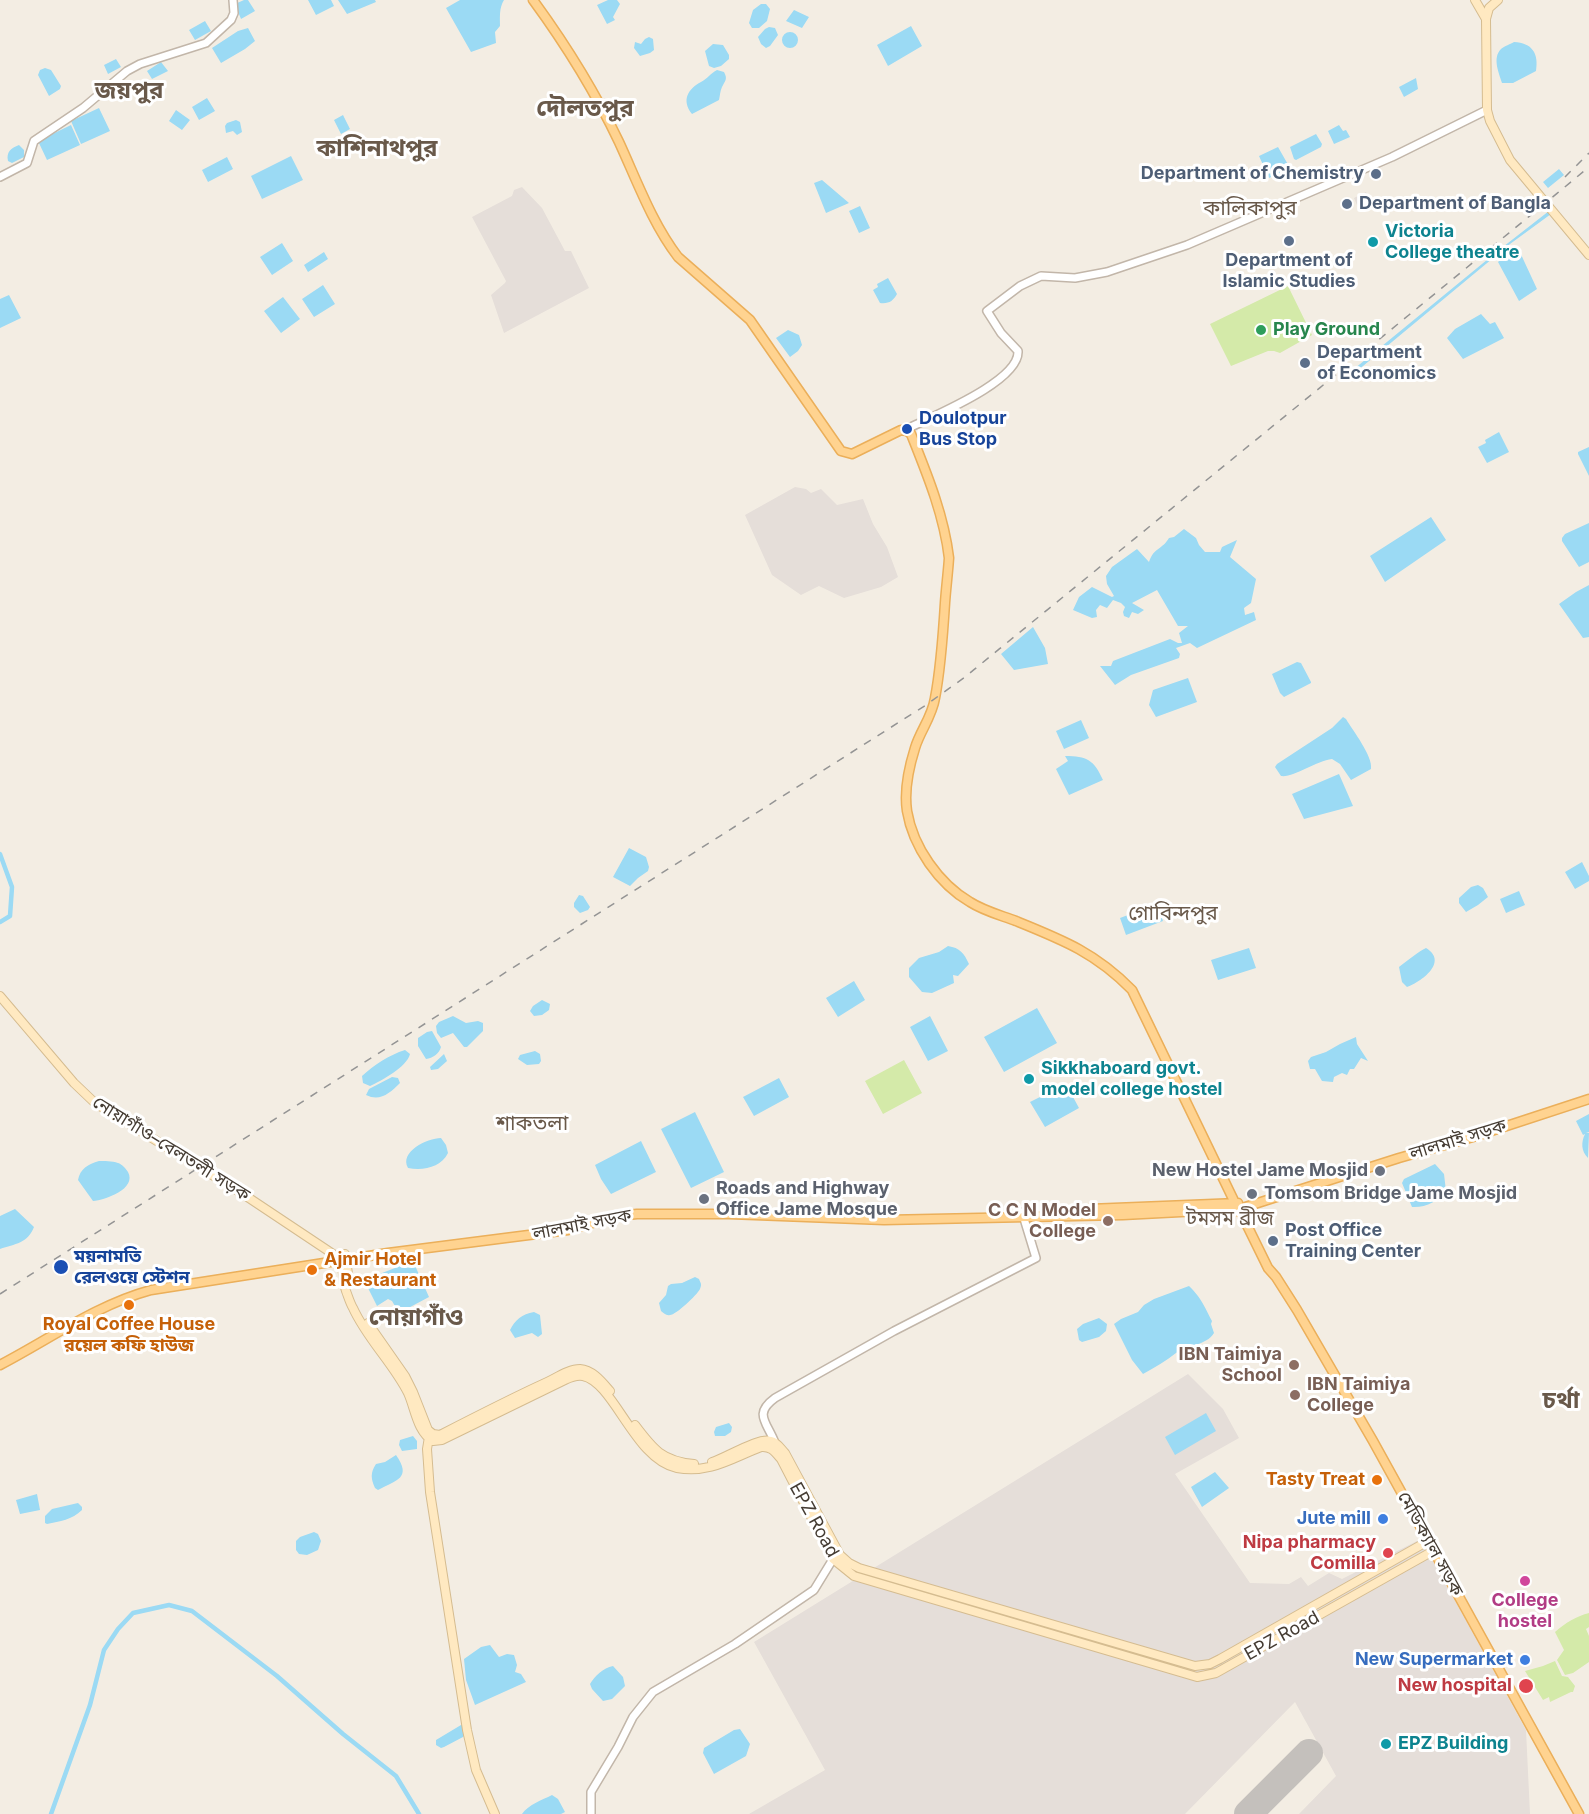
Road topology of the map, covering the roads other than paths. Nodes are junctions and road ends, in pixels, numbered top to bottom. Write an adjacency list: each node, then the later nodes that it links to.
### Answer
1 (233, 0): 7 (street)
2 (533, 0): 9 (main road)
3 (1475, 0): 5 (main road)
4 (1498, 0): 5 (main road)
5 (1486, 19): 6 (main road)
6 (1487, 110): 8 (main road); 9 (street)
7 (0, 177)
8 (1589, 255)
9 (907, 431): 12 (main road, মেডিক্যাল সড়ক)
10 (0, 996): 14 (main road, নোয়াগাঁও–বেলতলী সড়ক)
11 (1589, 1099): 12 (main road, লালমাই সড়ক)
12 (1239, 1206): 13 (main road, লালমাই সড়ক); 21 (main road, মেডিক্যাল সড়ক)
13 (1023, 1214): 14 (main road, লালমাই সড়ক); 20 (street)
14 (342, 1257): 15 (main road, লালমাই সড়ক); 19 (main road)
15 (101, 1306): 16 (main road, লালমাই সড়ক); 17 (main road, লালমাই সড়ক)
16 (0, 1360)
17 (0, 1365)
18 (514, 1401): 19 (main road, EPZ Road); 20 (main road, EPZ Road); 23 (main road, EPZ Road)
19 (429, 1436): 24 (main road)
20 (775, 1443): 21 (main road, EPZ Road)
21 (1428, 1541): 22 (main road, মেডিক্যাল সড়ক)
22 (1433, 1551): 23 (main road, EPZ Road); 26 (main road, মেডিক্যাল সড়ক)
23 (833, 1559): 25 (street)
24 (495, 1814)
25 (591, 1814)
26 (1579, 1814)

